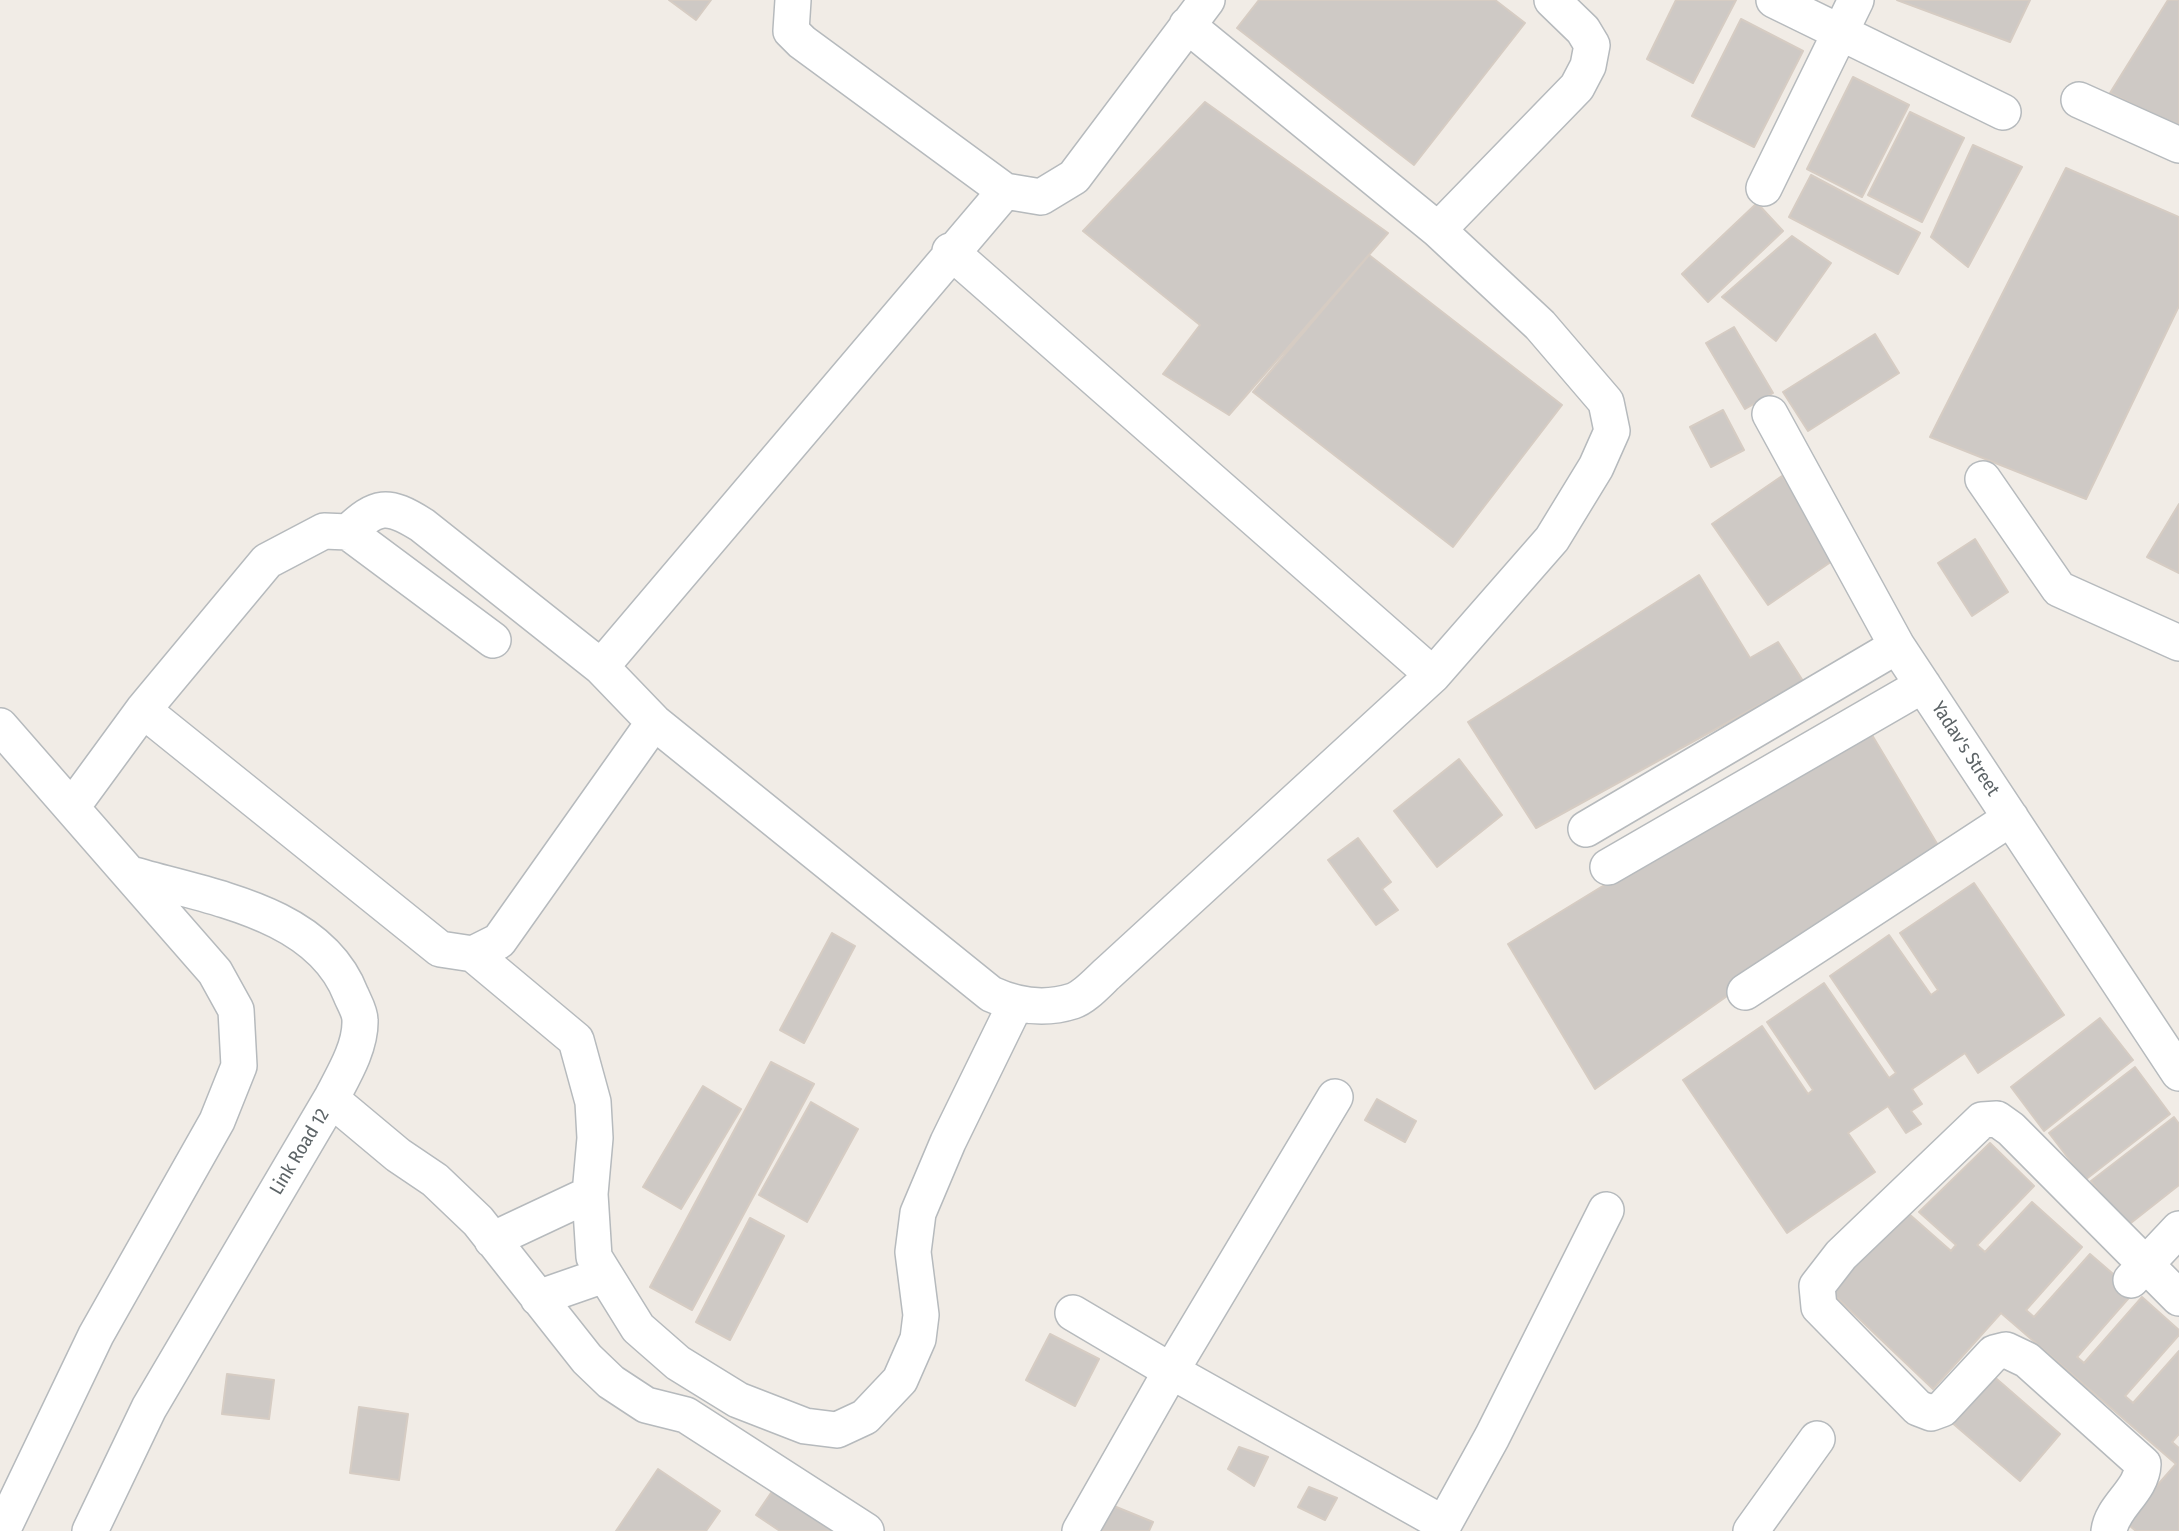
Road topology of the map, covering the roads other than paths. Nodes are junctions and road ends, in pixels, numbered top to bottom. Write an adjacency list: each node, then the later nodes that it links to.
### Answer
1 (793, 0): 11 (street)
2 (1552, 0): 12 (street)
3 (1774, 0): 6 (street)
4 (1856, 0): 6 (street)
5 (1197, 13): 11 (street); 12 (street)
6 (1842, 32): 8 (street); 10 (street)
7 (2079, 100): 9 (street)
8 (2003, 112)
9 (2179, 145)
10 (1765, 188)
11 (1005, 191): 13 (street)
12 (1438, 230): 21 (street)
13 (950, 251): 20 (street); 21 (street)
14 (1770, 414): 19 (street, Yadav's Street)
15 (1983, 479): 18 (street)
16 (348, 532): 17 (street); 20 (street); 23 (street)
17 (493, 640)
18 (2179, 643)
19 (1897, 646): 22 (street, Yadav's Street); 28 (street)
20 (601, 667): 24 (street)
21 (1433, 675): 33 (street)
22 (1923, 685): 27 (street, Yadav's Street); 29 (street)
23 (143, 710): 26 (street); 31 (street)
24 (654, 722): 31 (street); 33 (street)
25 (0, 726): 26 (street)
26 (72, 807): 30 (street)
27 (2011, 818): 32 (street); 34 (street, Yadav's Street)
28 (1586, 829)
29 (1608, 867)
30 (131, 874): 36 (street, Link Road 12); 49 (street)
31 (473, 954): 37 (street)
32 (1745, 992)
33 (1014, 1005): 42 (street)
34 (2179, 1073)
35 (1335, 1097): 46 (street)
36 (331, 1099): 40 (street); 50 (street, Link Road 12)
37 (590, 1194): 40 (street); 42 (street)
38 (1606, 1210): 48 (street)
39 (2179, 1229): 41 (street)
40 (492, 1240): 43 (street)
41 (2138, 1272): 44 (street); 54 (street)
42 (604, 1275): 43 (street)
43 (538, 1298): 51 (street)
44 (2179, 1298)
45 (1073, 1312): 46 (street)
46 (1171, 1371): 48 (street); 52 (street)
47 (1817, 1439): 53 (street)
48 (1450, 1528)
49 (2, 1531)
50 (90, 1531)
51 (866, 1531)
52 (1080, 1531)
53 (1751, 1531)
54 (2109, 1531)

